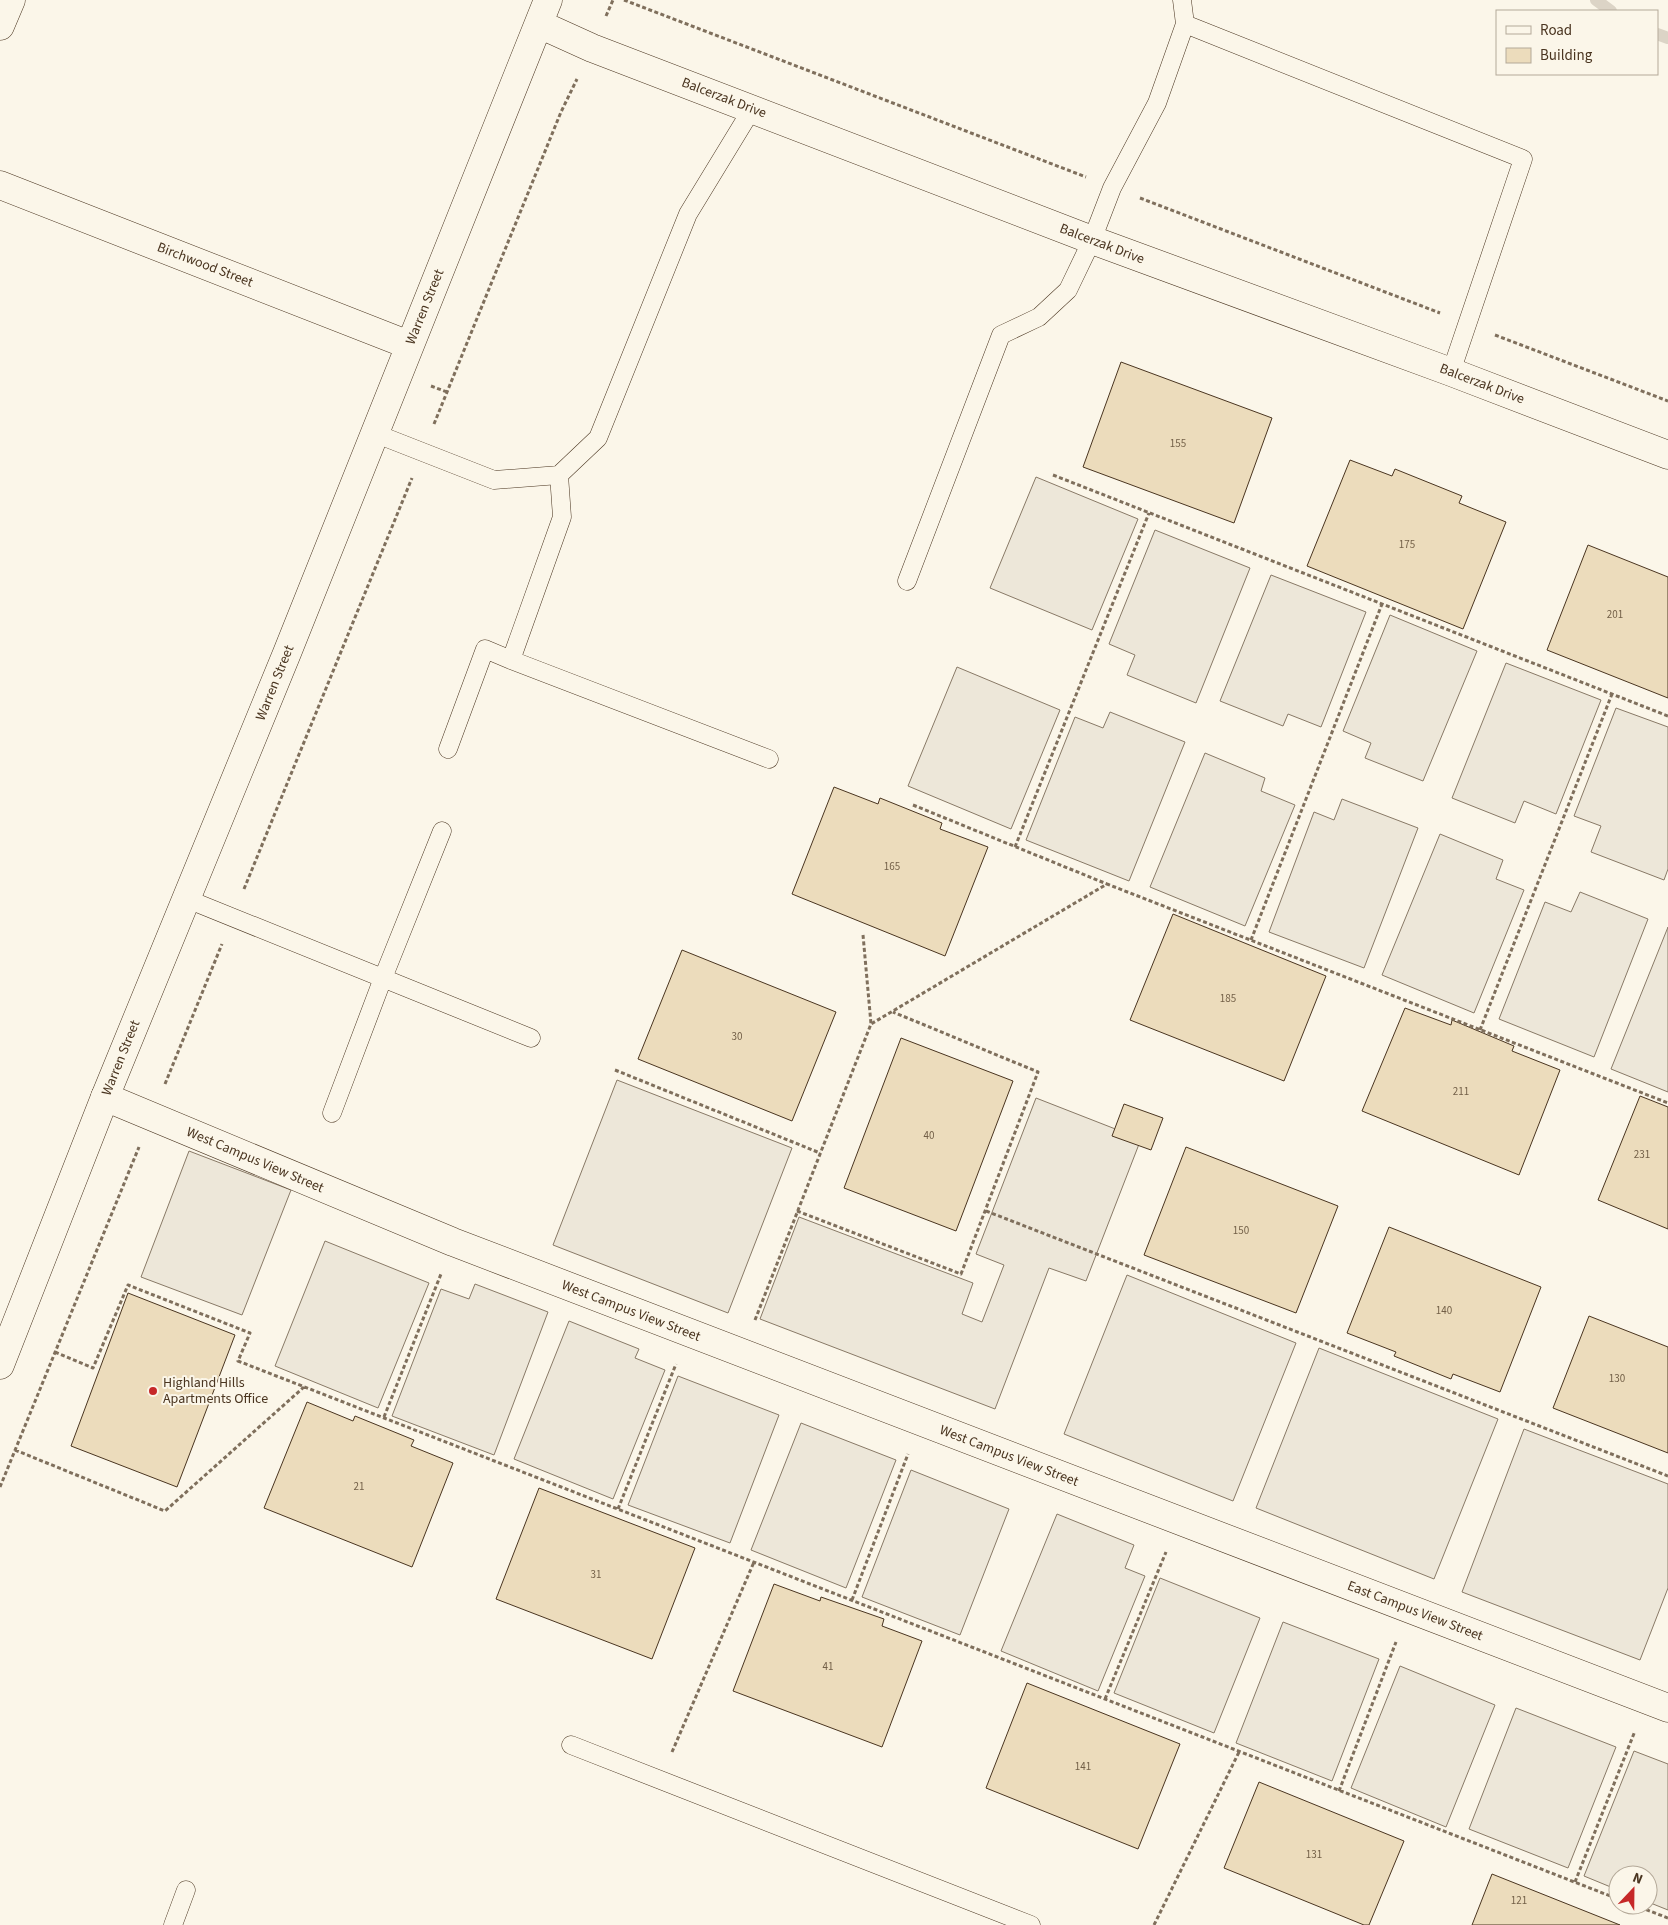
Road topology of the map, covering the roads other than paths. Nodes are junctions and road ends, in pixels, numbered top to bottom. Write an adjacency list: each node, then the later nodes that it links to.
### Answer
1 (11, 0): 5 (street)
2 (1182, 0): 4 (lane)
3 (544, 12): 6 (street, Balcerzak Drive); 9 (street, Warren Street)
4 (1185, 24): 8 (lane); 10 (lane)
5 (0, 26)
6 (752, 109): 8 (street, Balcerzak Drive); 13 (lane)
7 (0, 184): 9 (street, Birchwood Street)
8 (1092, 240): 10 (street, Balcerzak Drive); 14 (lane)
9 (409, 345): 11 (street, Warren Street)
10 (1451, 372): 12 (street, Balcerzak Drive)
11 (374, 433): 13 (lane); 19 (street, Warren Street)
12 (1668, 454)
13 (559, 474): 15 (lane)
14 (907, 581)
15 (511, 660): 16 (lane); 17 (lane)
16 (448, 749)
17 (769, 759)
18 (442, 831): 20 (lane)
19 (186, 899): 20 (lane); 22 (street, Warren Street)
20 (383, 978): 21 (lane); 23 (lane)
21 (531, 1038)
22 (105, 1097): 24 (street, Warren Street); 25 (street, West Campus View Street)
23 (332, 1114)
24 (0, 1365)
25 (1170, 1517): 26 (street, East Campus View Street)
26 (1658, 1704)
27 (572, 1745): 30 (lane)
28 (186, 1890): 29 (lane)
29 (173, 1925)
30 (1031, 1925)

